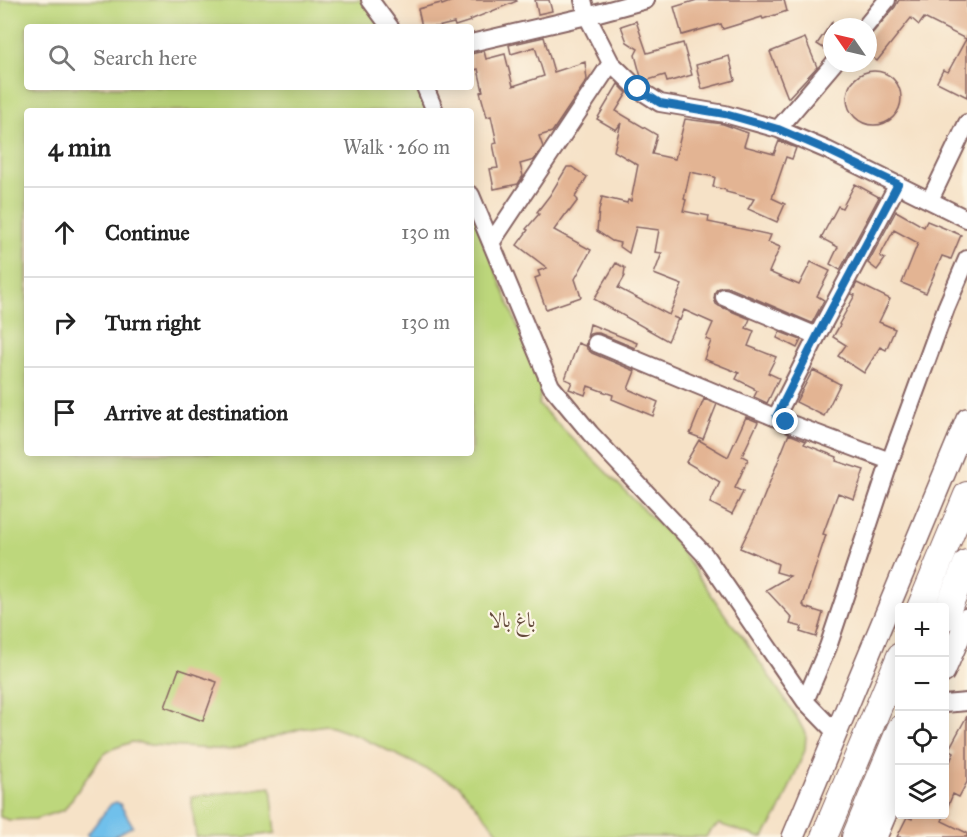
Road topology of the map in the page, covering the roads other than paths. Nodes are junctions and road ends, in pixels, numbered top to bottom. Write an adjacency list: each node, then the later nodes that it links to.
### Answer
1 (370, 0): 6 (street)
2 (646, 0): 4 (street)
3 (888, 0): 5 (street)
4 (585, 8): 7 (street); 8 (street)
5 (873, 18)
6 (388, 24)
7 (474, 42)
8 (611, 63): 13 (street); 18 (street)
9 (826, 72): 13 (street)
10 (426, 90): 11 (street)
11 (434, 108)
12 (967, 123): 15 (street)
13 (778, 129): 14 (street)
14 (898, 184): 15 (street); 21 (street)
15 (930, 200): 17 (street)
16 (474, 202): 18 (street)
17 (967, 219)
18 (491, 243): 34 (street)
19 (967, 259): 25 (street)
20 (724, 297): 21 (street)
21 (817, 336): 23 (street)
22 (597, 343): 23 (street)
23 (776, 417): 25 (street)
24 (967, 418): 37 (street)
25 (890, 460): 34 (street)
26 (967, 495): 27 (main road)
27 (961, 525): 29 (main road)
28 (967, 563): 30 (main road)
29 (922, 603)
30 (949, 608)
31 (967, 619): 33 (street)
32 (900, 657): 41 (main road)
33 (949, 662)
34 (805, 701): 37 (street)
35 (967, 702): 36 (street)
36 (949, 704)
37 (836, 733): 40 (street)
38 (895, 741): 42 (main road)
39 (895, 792): 43 (street)
40 (793, 837)
41 (824, 837)
42 (855, 837)
43 (876, 837)

